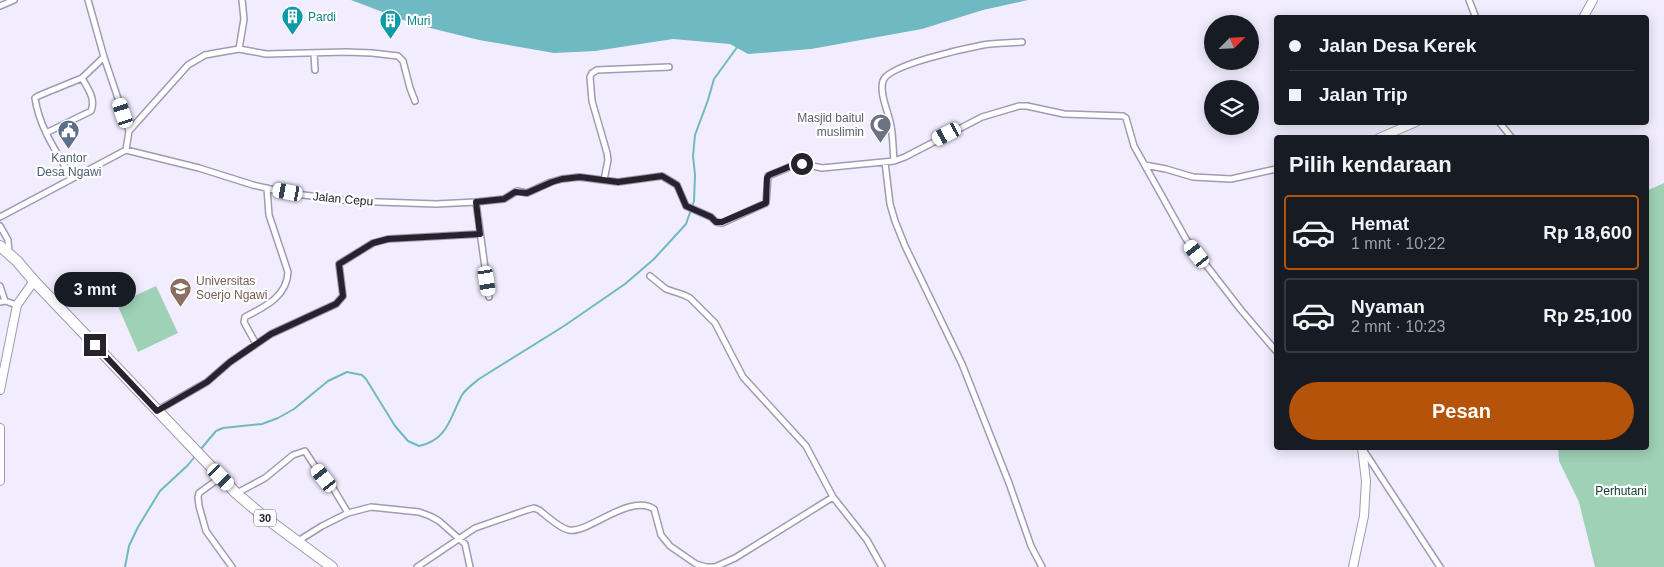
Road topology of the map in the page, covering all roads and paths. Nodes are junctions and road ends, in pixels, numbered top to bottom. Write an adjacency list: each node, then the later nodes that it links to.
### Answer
1 (14, 0): 6 (street)
2 (88, 0): 12 (street)
3 (242, 0): 10 (street)
4 (1469, 0): 7 (street)
5 (1593, 0): 8 (street)
6 (0, 6)
7 (1475, 15)
8 (1585, 15)
9 (1022, 42): 24 (street)
10 (239, 49): 11 (street); 19 (street)
11 (314, 54): 14 (street); 16 (street)
12 (104, 57): 15 (street); 19 (street)
13 (669, 67): 29 (street)
14 (315, 70)
15 (82, 78): 20 (street); 20 (street)
16 (415, 101)
17 (1409, 125): 21 (street)
18 (1501, 125): 22 (street)
19 (129, 131): 23 (street)
20 (46, 133): 28 (street)
21 (1386, 135)
22 (1510, 135)
23 (126, 150): 28 (street); 30 (street, Jalan Cepu)
24 (894, 161): 25 (street); 26 (street)
25 (885, 162): 29 (street, Jalan Cepu); 63 (street)
26 (1145, 166): 27 (street); 44 (street)
27 (1274, 169)
28 (72, 178): 32 (street)
29 (604, 180): 31 (street, Jalan Cepu)
30 (267, 188): 31 (street, Jalan Cepu); 43 (street)
31 (476, 202): 34 (street)
32 (0, 217)
33 (0, 226): 36 (street)
34 (480, 234): 40 (street); 43 (street)
35 (0, 246): 36 (highway, 30)
36 (9, 253): 38 (highway, 30)
37 (650, 276): 54 (street)
38 (34, 281): 42 (street); 46 (highway, 30)
39 (0, 286): 41 (street)
40 (489, 297)
41 (3, 301): 42 (street)
42 (17, 305): 45 (street)
43 (256, 344): 46 (street)
44 (1274, 349)
45 (0, 390)
46 (157, 411): 51 (highway, 30)
47 (0, 428): 48 (street)
48 (0, 445): 52 (street)
49 (1363, 450): 64 (street)
50 (1364, 450): 65 (street)
51 (221, 477): 53 (highway, 30); 58 (street)
52 (0, 480)
53 (236, 493): 55 (street); 57 (highway, 30)
54 (833, 497): 56 (street); 62 (street)
55 (348, 513): 56 (street); 57 (street)
56 (458, 539): 60 (street); 61 (street)
57 (298, 541): 59 (highway, 30)
58 (232, 567)
59 (332, 567)
60 (417, 567)
61 (470, 567)
62 (882, 567)
63 (1042, 567)
64 (1353, 567)
65 (1440, 567)

